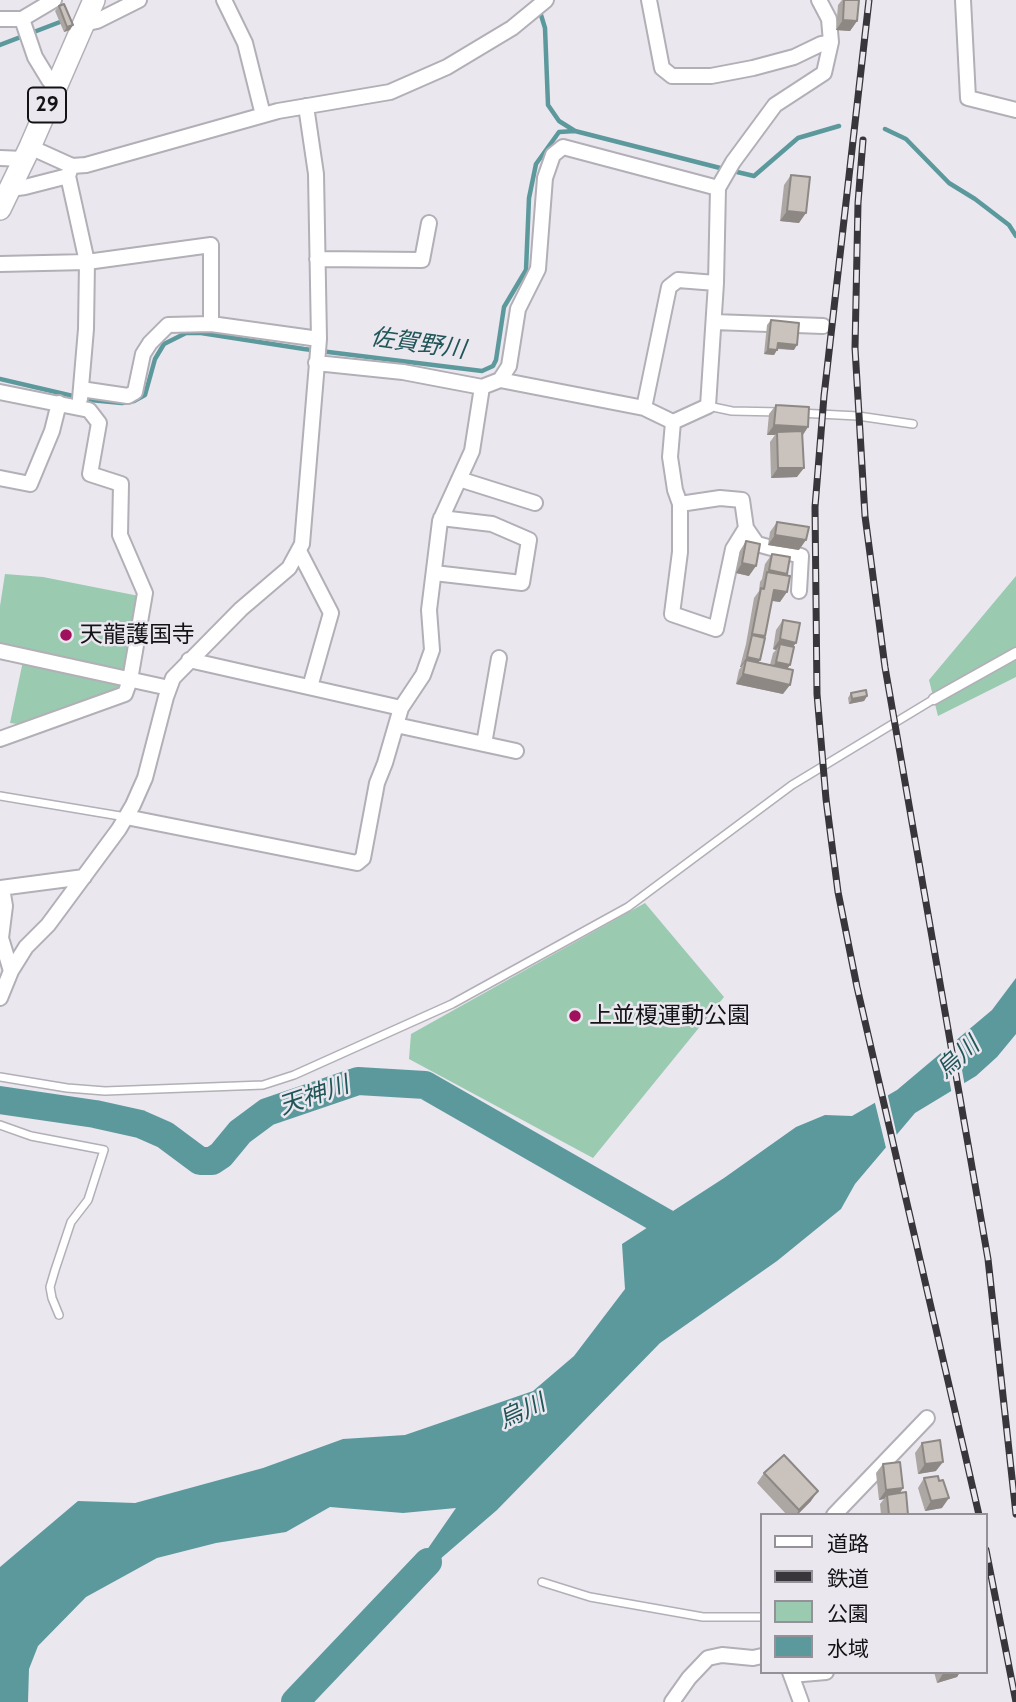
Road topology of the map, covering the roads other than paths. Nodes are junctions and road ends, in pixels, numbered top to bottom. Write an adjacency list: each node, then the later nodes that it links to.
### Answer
1 (54, 0): 11 (street)
2 (94, 0): 10 (main road, 29)
3 (139, 0): 10 (street)
4 (224, 0): 16 (street)
5 (546, 0): 14 (street)
6 (649, 0): 12 (street)
7 (819, 0): 12 (street)
8 (962, 0): 15 (street)
9 (0, 19): 11 (street)
10 (84, 23): 13 (main road, 29)
11 (25, 29): 13 (street)
12 (831, 42): 20 (street)
13 (56, 84): 17 (main road, 29)
14 (306, 106): 16 (street); 24 (street)
15 (1016, 110)
16 (263, 115): 19 (street)
17 (27, 153): 18 (street); 19 (street); 21 (main road, 29)
18 (0, 158)
19 (70, 171): 21 (street); 25 (street)
20 (720, 186): 27 (street); 32 (street)
21 (9, 189): 22 (main road, 29)
22 (0, 209)
23 (429, 223): 24 (street)
24 (317, 259): 31 (street)
25 (87, 262): 26 (street); 29 (street); 35 (street)
26 (0, 264)
27 (716, 283): 28 (street); 38 (street)
28 (714, 321): 30 (street); 37 (street)
29 (211, 324): 31 (street); 35 (street)
30 (823, 326)
31 (317, 351): 33 (street); 47 (street)
32 (500, 380): 33 (street); 38 (street)
33 (482, 387): 42 (street)
34 (0, 392): 36 (street)
35 (80, 399): 36 (street); 54 (street)
36 (59, 403): 41 (street)
37 (708, 406): 39 (street); 40 (lane)
38 (643, 408): 39 (street)
39 (673, 422): 44 (street)
40 (913, 424)
41 (0, 478)
42 (459, 479): 43 (street); 45 (street)
43 (535, 503)
44 (680, 504): 46 (street); 46 (street)
45 (442, 518): 48 (street); 48 (street)
46 (746, 528): 49 (street)
47 (299, 551): 53 (street); 55 (street)
48 (434, 573): 58 (street)
49 (799, 591)
50 (0, 651): 54 (street)
51 (1016, 653): 57 (street)
52 (499, 658): 61 (street)
53 (189, 660): 55 (street); 56 (street)
54 (130, 680): 56 (street); 60 (street)
55 (310, 687): 58 (street)
56 (169, 688): 64 (street)
57 (934, 699): 69 (lane)
58 (401, 708): 59 (street)
59 (396, 725): 61 (street); 64 (street)
60 (0, 739)
61 (484, 744): 62 (street)
62 (516, 751)
63 (0, 796): 64 (lane)
64 (126, 817): 65 (street)
65 (84, 877): 66 (street); 67 (street)
66 (1, 888): 67 (street)
67 (6, 978): 68 (street)
68 (0, 998)
69 (0, 1077)
70 (0, 1125): 71 (lane)
71 (59, 1315)
72 (927, 1418): 73 (street)
73 (836, 1513)
74 (542, 1582): 75 (lane)
75 (760, 1617)
76 (760, 1656): 78 (street)
77 (791, 1674): 79 (street)
78 (672, 1702)
79 (801, 1702)

